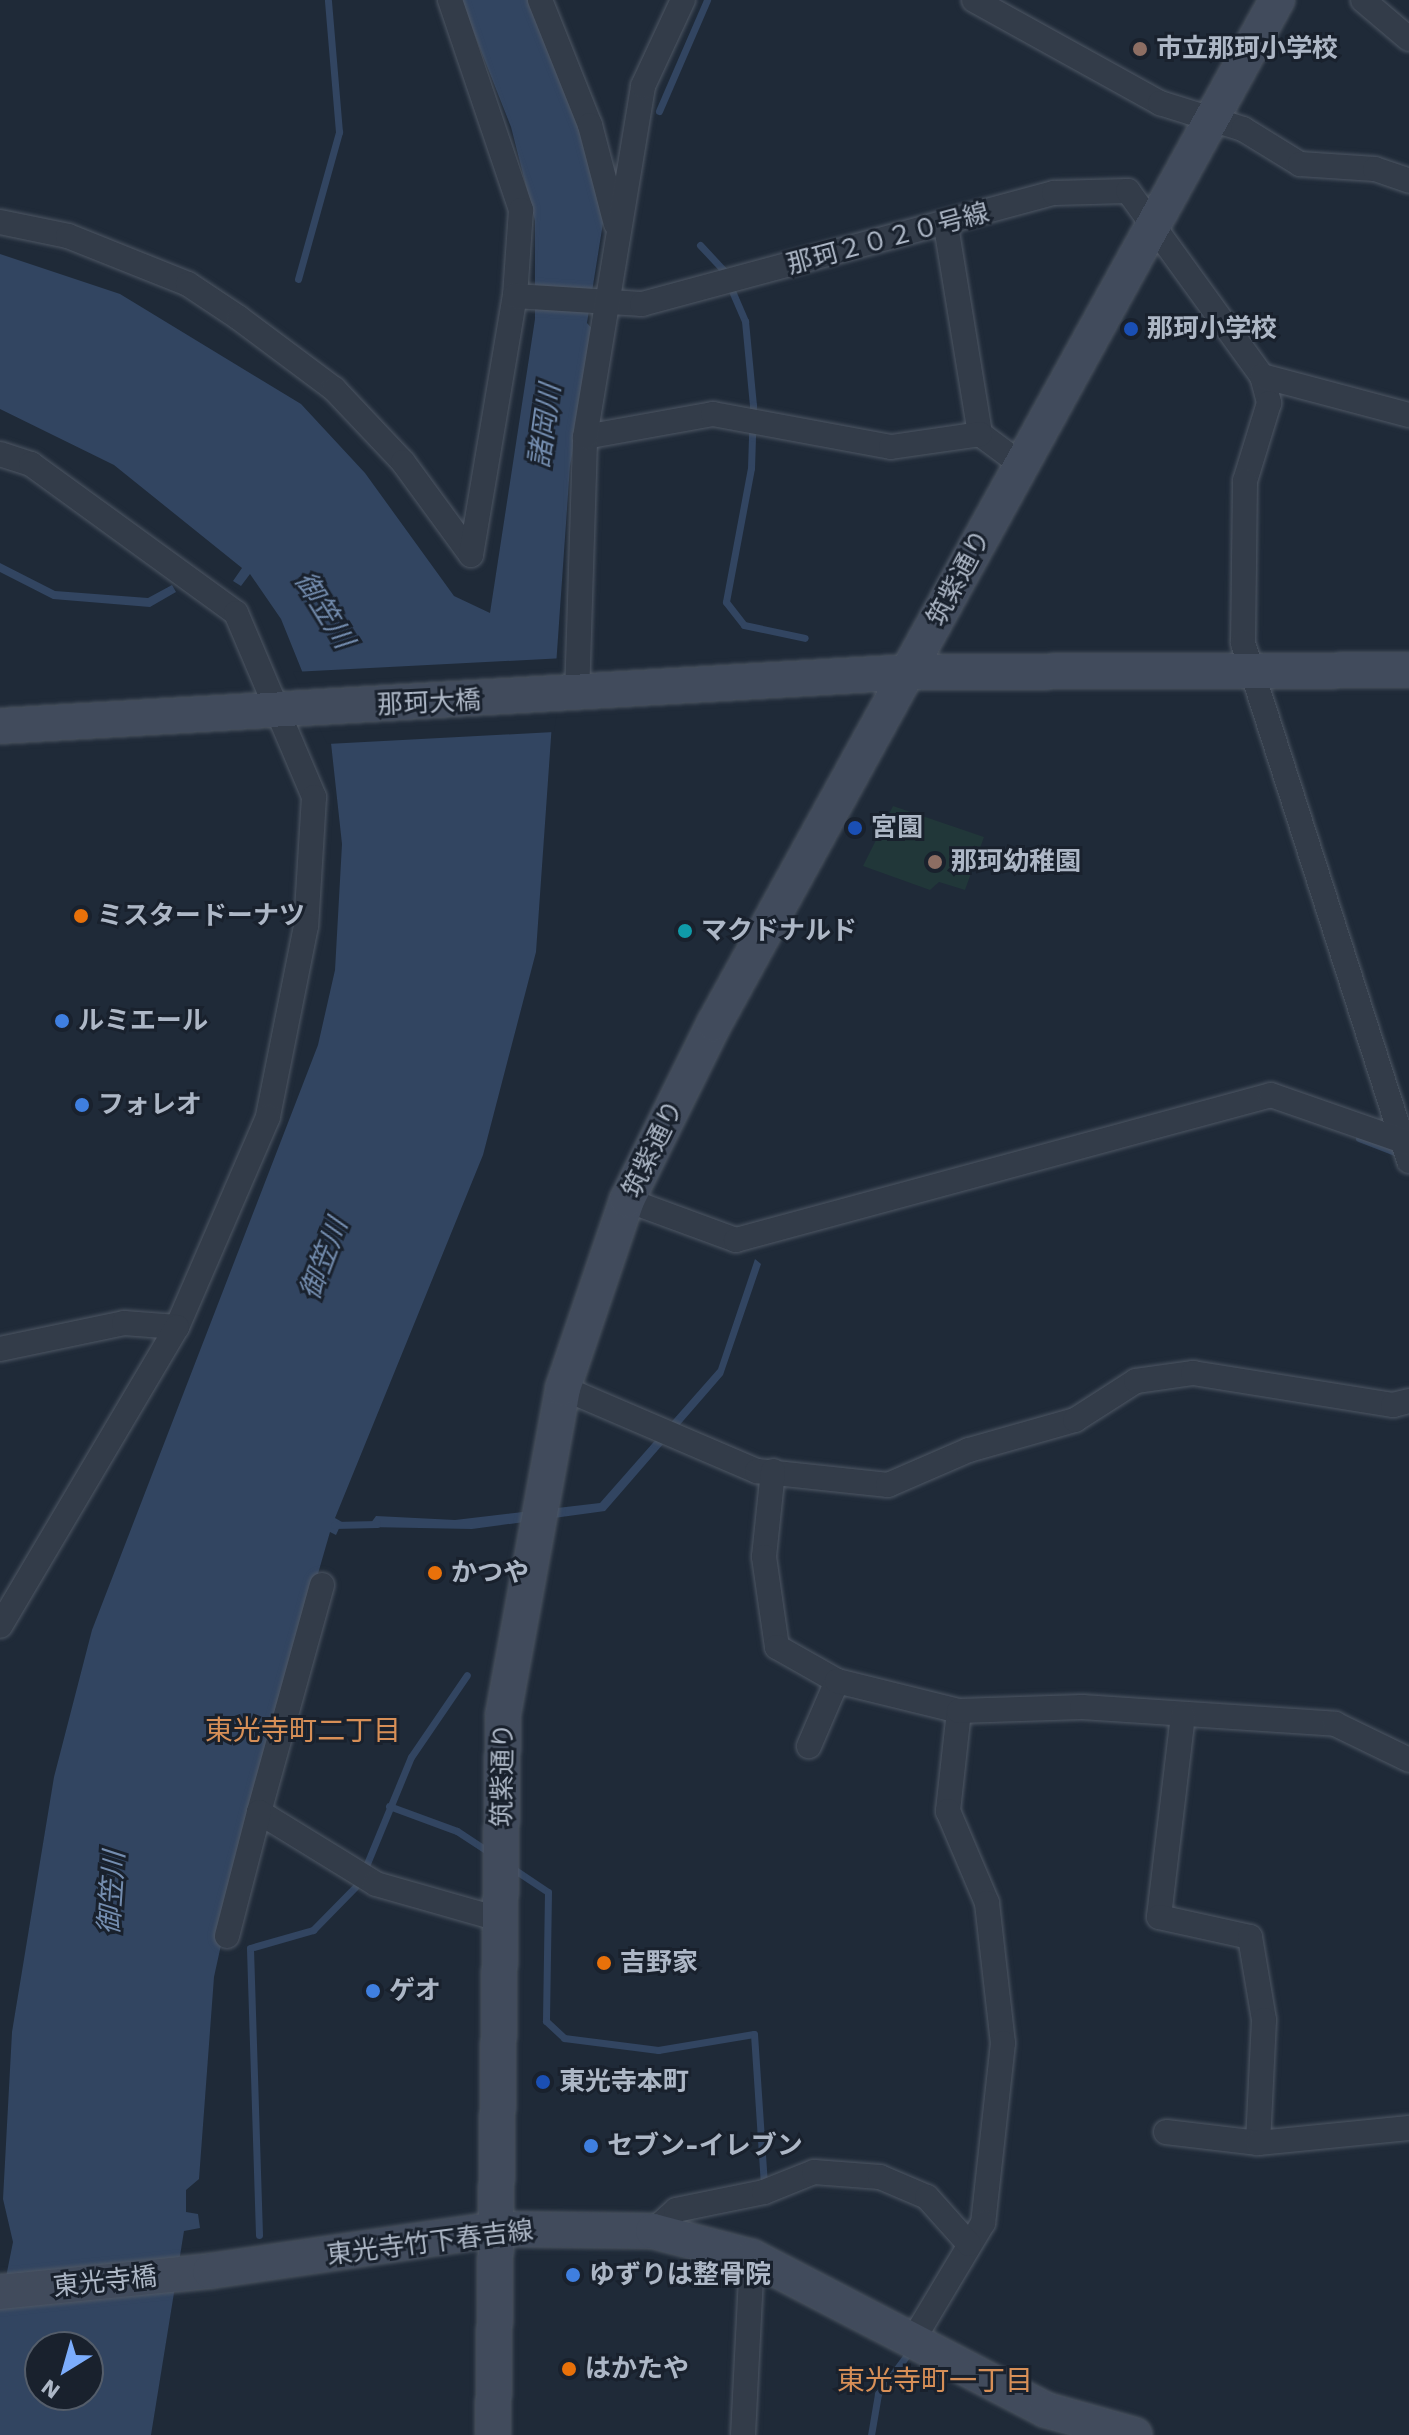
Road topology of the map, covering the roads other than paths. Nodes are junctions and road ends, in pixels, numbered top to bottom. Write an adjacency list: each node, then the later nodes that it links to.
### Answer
1 (450, 0): 14 (street)
2 (540, 0): 13 (street)
3 (683, 0): 13 (street)
4 (974, 0): 8 (street)
5 (1277, 0): 8 (street, 筑紫通り)
6 (1363, 0): 7 (street)
7 (1409, 39)
8 (1211, 119): 9 (street); 11 (street, 筑紫通り)
9 (1409, 181)
10 (0, 222): 14 (street)
11 (1151, 224): 12 (street, 那珂２０２０号線); 16 (street); 21 (street, 筑紫通り)
12 (946, 226): 15 (street, 那珂２０２０号線); 18 (street)
13 (617, 230): 15 (street)
14 (521, 297): 15 (street, 那珂２０２０号線)
15 (605, 303): 19 (street)
16 (1262, 376): 17 (street); 22 (street)
17 (1409, 415)
18 (980, 434): 19 (street); 21 (street)
19 (585, 437): 25 (street)
20 (0, 454): 26 (street)
21 (1019, 463): 24 (street, 筑紫通り)
22 (1252, 670): 23 (street, 那珂大橋); 24 (street, 那珂大橋); 28 (street)
23 (1409, 670)
24 (910, 672): 25 (street, 那珂大橋); 29 (street, 筑紫通り)
25 (577, 696): 26 (street, 那珂大橋)
26 (280, 711): 27 (street, 那珂大橋); 30 (street)
27 (0, 726)
28 (1407, 1148): 29 (street)
29 (627, 1200): 32 (street, 筑紫通り)
30 (177, 1327): 31 (street); 36 (street)
31 (0, 1349)
32 (563, 1388): 34 (street); 43 (street, 筑紫通り)
33 (1409, 1401): 34 (street)
34 (773, 1471): 37 (street)
35 (322, 1585): 42 (street)
36 (0, 1626)
37 (837, 1681): 38 (street); 40 (street)
38 (959, 1711): 39 (street); 50 (street)
39 (1183, 1715): 41 (street); 47 (street)
40 (809, 1746)
41 (1409, 1760)
42 (259, 1812): 43 (street); 44 (street)
43 (502, 1920): 48 (street, 筑紫通り)
44 (227, 1936)
45 (1409, 2128): 47 (street)
46 (1166, 2132): 47 (street)
47 (1258, 2143)
48 (497, 2229): 49 (street, 東光寺竹下春吉線); 52 (street, 東光寺竹下春吉線); 55 (street, 筑紫通り)
49 (653, 2231): 50 (street); 51 (street, 東光寺竹下春吉線)
50 (969, 2244): 54 (street)
51 (752, 2257): 54 (street, 東光寺竹下春吉線); 56 (street)
52 (210, 2271): 53 (street, 東光寺橋)
53 (0, 2292)
54 (913, 2340): 57 (street, 東光寺竹下春吉線)
55 (493, 2435)
56 (743, 2435)
57 (1135, 2435)

